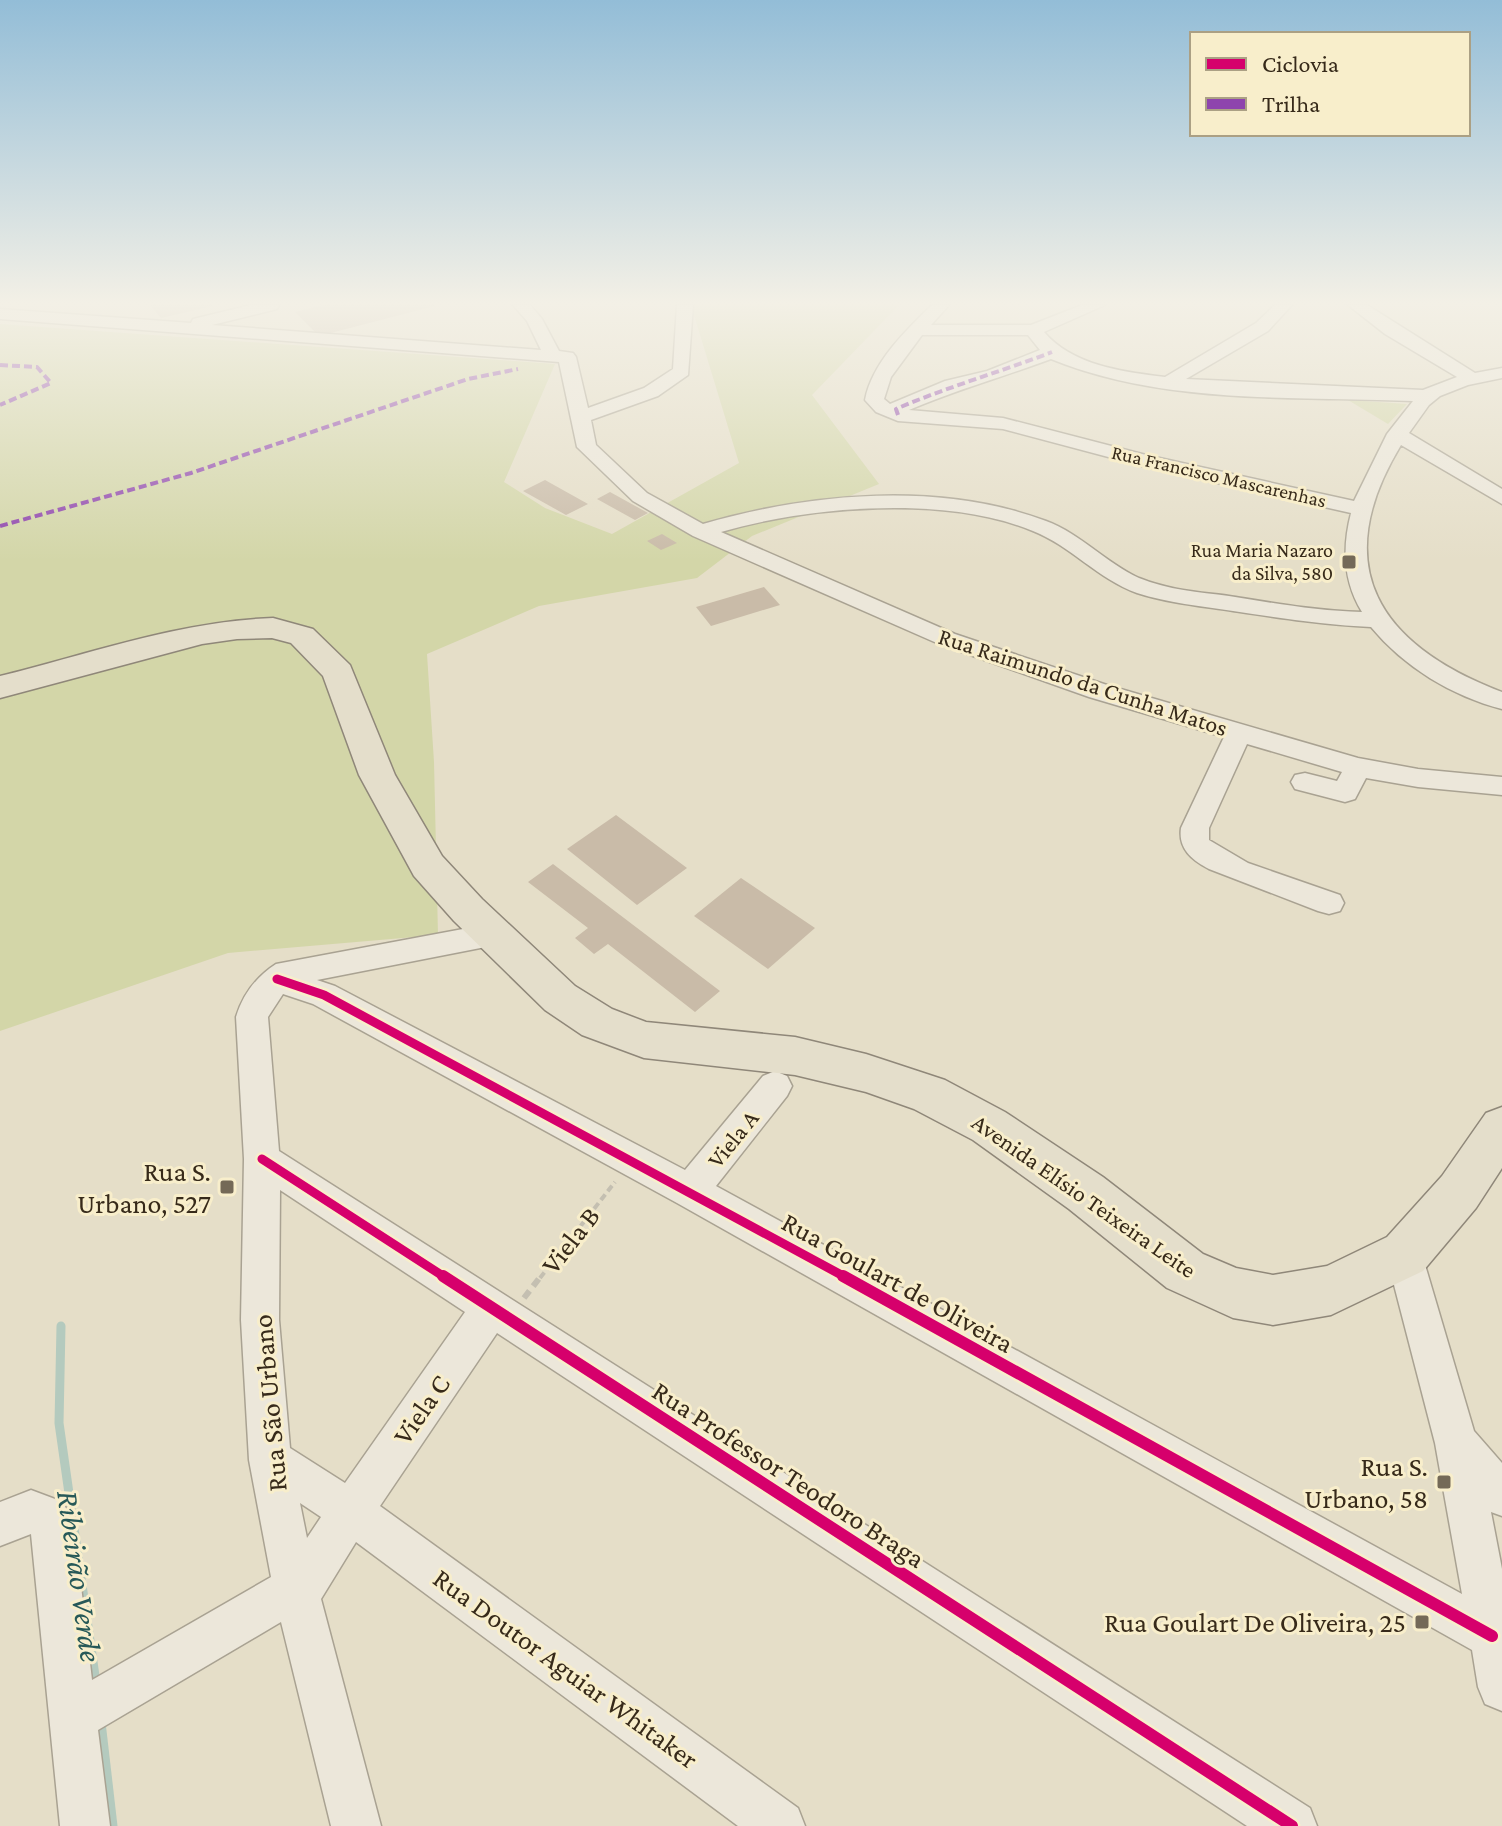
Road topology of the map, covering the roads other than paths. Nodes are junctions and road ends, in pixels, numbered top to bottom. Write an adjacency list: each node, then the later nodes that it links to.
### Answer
1 (575, 390): 9 (street, Rua Raimundo da Cunha Matos)
2 (654, 390): 9 (street)
3 (875, 390): 8 (street)
4 (939, 390): 8 (street)
5 (1240, 390): 7 (street)
6 (1443, 390): 7 (street)
7 (1427, 396): 10 (street)
8 (893, 413): 12 (street, Rua Francisco Mascarenhas)
9 (581, 417): 13 (street, Rua Raimundo da Cunha Matos)
10 (1397, 434): 11 (street); 12 (street)
11 (1502, 498)
12 (1361, 509): 14 (street)
13 (701, 531): 14 (street); 17 (street, Rua Raimundo da Cunha Matos)
14 (1378, 620): 16 (street)
15 (0, 687): 22 (main road, Avenida Elísio Teixeira Leite)
16 (1502, 701)
17 (1239, 733): 18 (street, Rua Raimundo da Cunha Matos); 21 (street)
18 (1358, 767): 19 (street); 20 (street, Rua Raimundo da Cunha Matos)
19 (1305, 782)
20 (1502, 786)
21 (1329, 903)
22 (495, 935): 23 (street); 28 (main road, Avenida Elísio Teixeira Leite)
23 (277, 979): 26 (street, Rua São Urbano); 27 (street, Rua Goulart de Oliveira)
24 (775, 1086): 27 (street, Viela A)
25 (1502, 1128): 28 (main road, Avenida Elísio Teixeira Leite)
26 (262, 1159): 29 (street, Rua Professor Teodoro Braga); 31 (street, Rua São Urbano)
27 (690, 1191): 36 (street, Rua Goulart de Oliveira)
28 (1405, 1254): 30 (street)
29 (500, 1313): 33 (street, Viela C); 42 (street, Rua Professor Teodoro Braga)
30 (1456, 1443): 32 (street); 36 (street)
31 (270, 1460): 33 (street, Rua Doutor Aguiar Whitaker); 35 (street, Rua São Urbano)
32 (1502, 1495)
33 (351, 1511): 35 (street); 41 (street, Rua Doutor Aguiar Whitaker)
34 (0, 1524): 38 (street)
35 (296, 1593): 38 (street); 40 (street, Rua São Urbano)
36 (1492, 1636): 37 (street)
37 (1502, 1687)
38 (91, 1708): 39 (street)
39 (85, 1826)
40 (356, 1826)
41 (780, 1826)
42 (1292, 1826)

